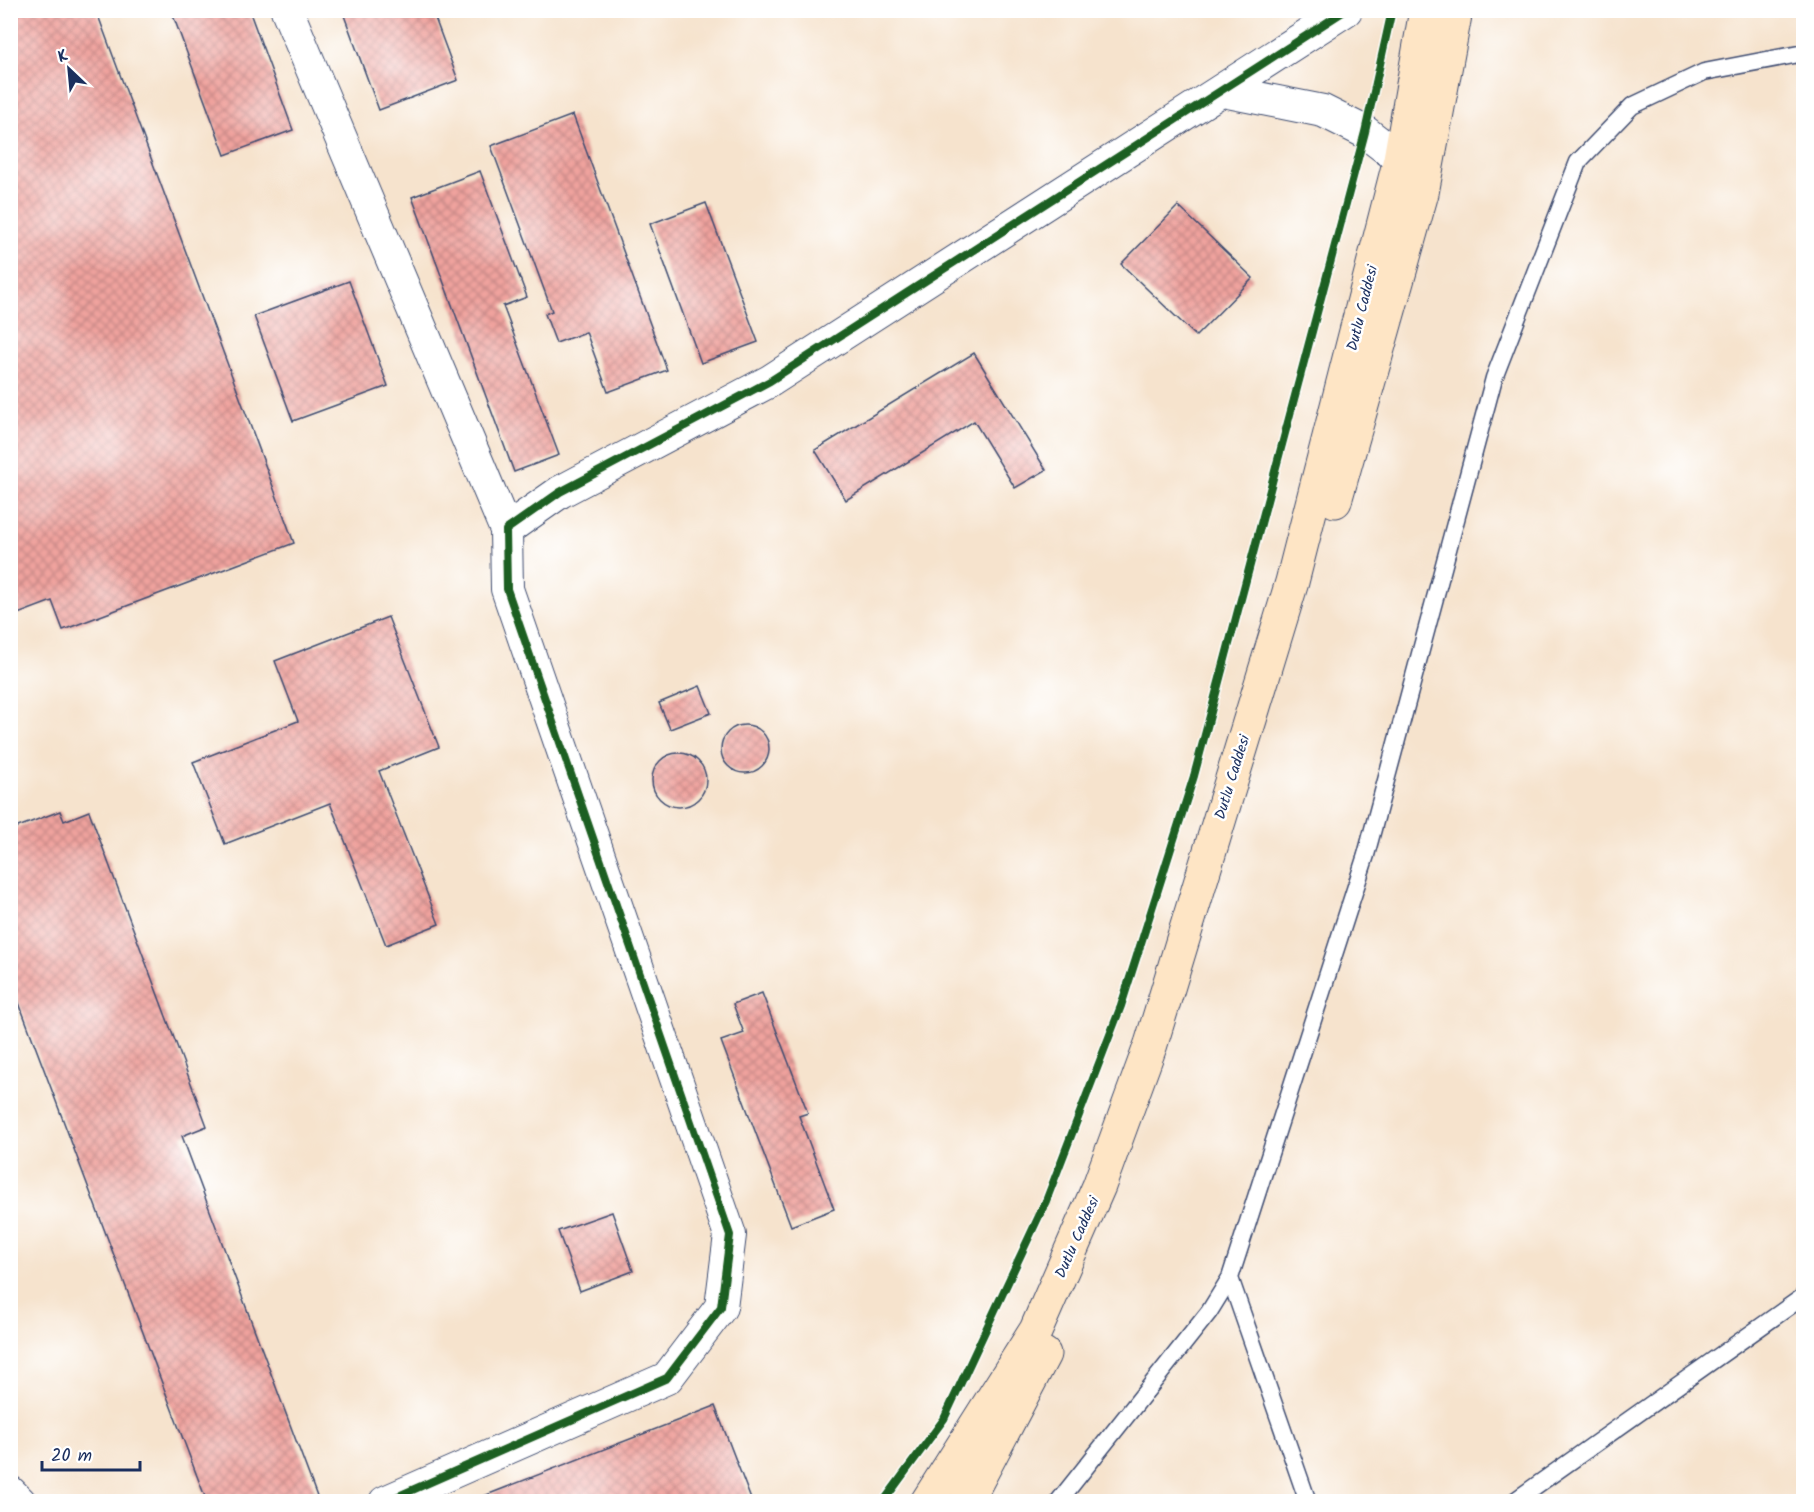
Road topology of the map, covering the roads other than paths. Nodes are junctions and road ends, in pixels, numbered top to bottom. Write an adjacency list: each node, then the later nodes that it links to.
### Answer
1 (287, 10): 8 (street)
2 (1346, 10): 6 (street)
3 (1426, 10): 7 (main road, Dutlu Caddesi)
4 (1456, 10): 15 (main road, Dutlu Caddesi)
5 (1803, 53): 9 (lane)
6 (1223, 91): 7 (street); 8 (street)
7 (1400, 159): 14 (main road, Dutlu Caddesi)
8 (506, 530): 13 (street)
9 (1230, 1278): 16 (lane); 17 (lane)
10 (1803, 1296): 18 (lane)
11 (10, 1492): 12 (street)
12 (20, 1502)
13 (385, 1502)
14 (927, 1502)
15 (966, 1502)
16 (1058, 1502)
17 (1308, 1502)
18 (1513, 1502)

